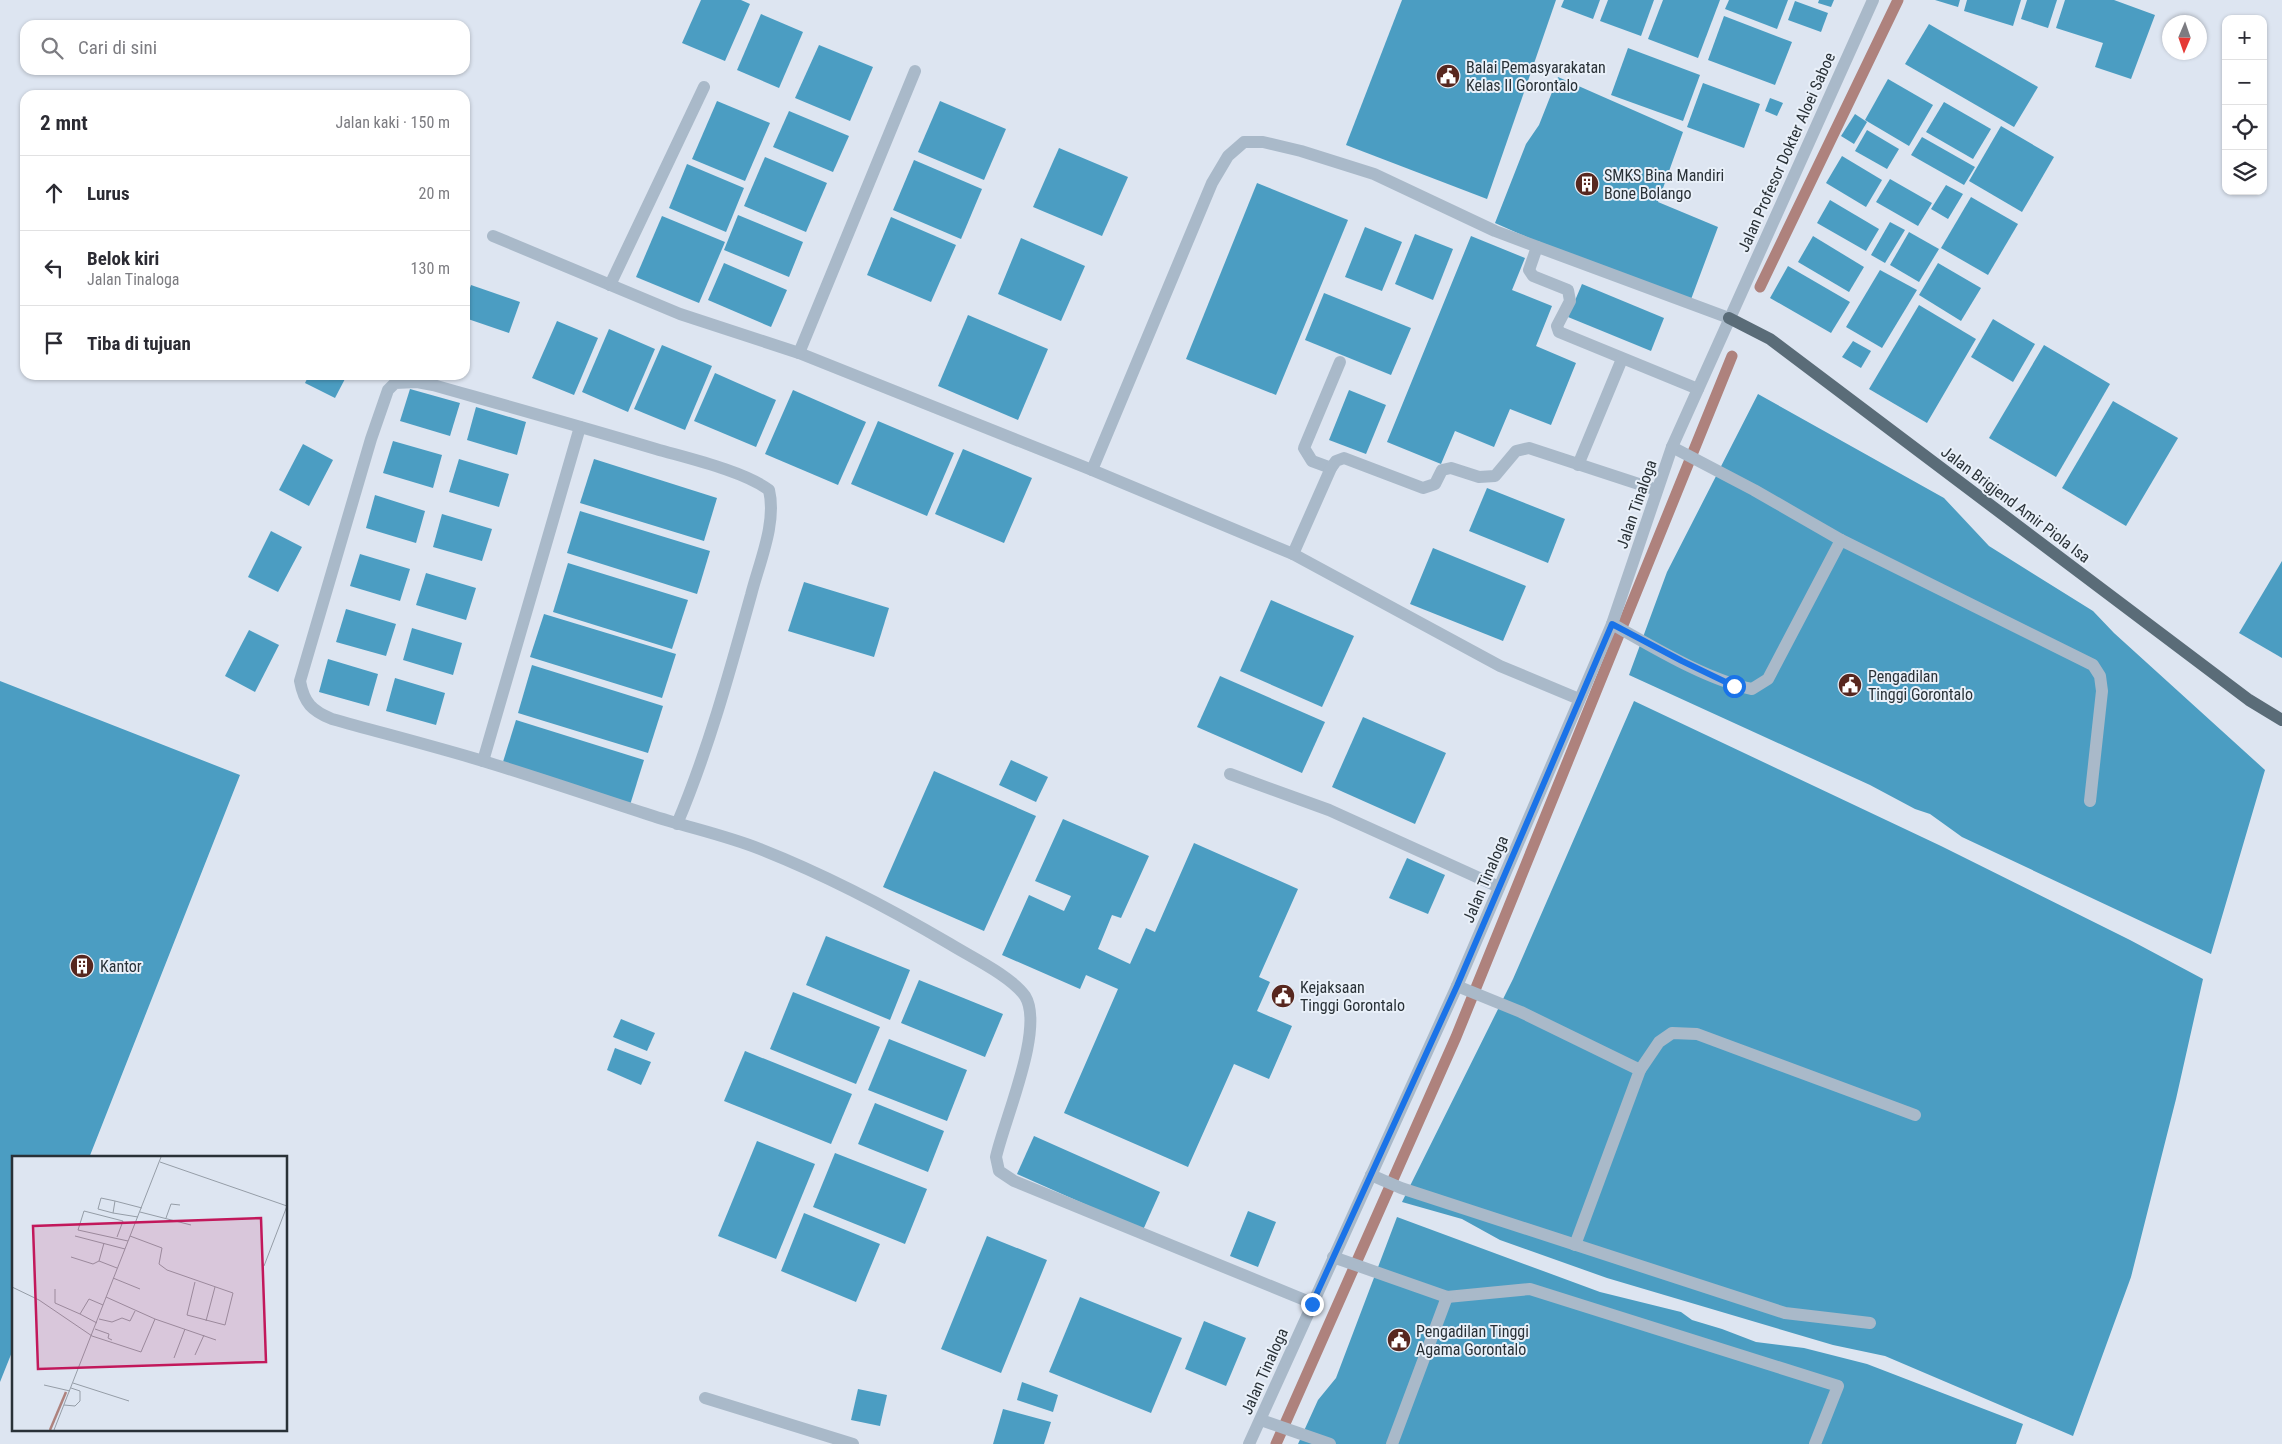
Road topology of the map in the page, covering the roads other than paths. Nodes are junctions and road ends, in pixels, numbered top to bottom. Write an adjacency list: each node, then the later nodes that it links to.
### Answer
1 (1873, 0): 7 (street, Jalan Profesor Dokter Aloei Saboe)
2 (915, 70): 8 (street)
3 (704, 87): 6 (street)
4 (493, 236): 6 (street)
5 (1538, 247): 7 (street); 9 (street); 16 (street)
6 (610, 284): 8 (street)
7 (1729, 318): 11 (street, Jalan Tinaloga); 22 (main road, Jalan Brigjend Amir Piola Isa)
8 (799, 353): 16 (street)
9 (1622, 359): 11 (street); 14 (street)
10 (1340, 362): 15 (street)
11 (1698, 389): 13 (street, Jalan Tinaloga)
12 (580, 427): 23 (street); 23 (street); 26 (street)
13 (1672, 447): 17 (street, Jalan Tinaloga); 18 (street)
14 (1578, 465): 15 (street); 17 (street)
15 (1331, 468): 19 (street)
16 (1092, 470): 19 (street)
17 (1658, 490): 20 (street, Jalan Tinaloga)
18 (1841, 540): 20 (street); 25 (street)
19 (1293, 554): 21 (street)
20 (1612, 624): 21 (street, Jalan Tinaloga)
21 (1579, 699): 27 (street, Jalan Tinaloga)
22 (2282, 720)
23 (483, 761): 26 (street)
24 (1230, 774): 27 (street)
25 (2090, 801)
26 (677, 824): 35 (street)
27 (1499, 887): 28 (street, Jalan Tinaloga)
28 (1457, 986): 29 (street); 31 (street, Jalan Tinaloga)
29 (1640, 1070): 30 (street); 32 (street)
30 (1915, 1114)
31 (1375, 1177): 32 (street); 33 (street, Jalan Tinaloga)
32 (1575, 1245): 36 (street)
33 (1333, 1257): 34 (street); 35 (street, Jalan Tinaloga)
34 (1447, 1297): 42 (street); 43 (street)
35 (1312, 1304): 38 (street, Jalan Tinaloga)
36 (1870, 1323)
37 (704, 1398): 39 (street)
38 (1264, 1420): 40 (street, Jalan Tinaloga); 41 (street)
39 (853, 1444)
40 (1250, 1444)
41 (1330, 1444)
42 (1392, 1444)
43 (1815, 1444)

